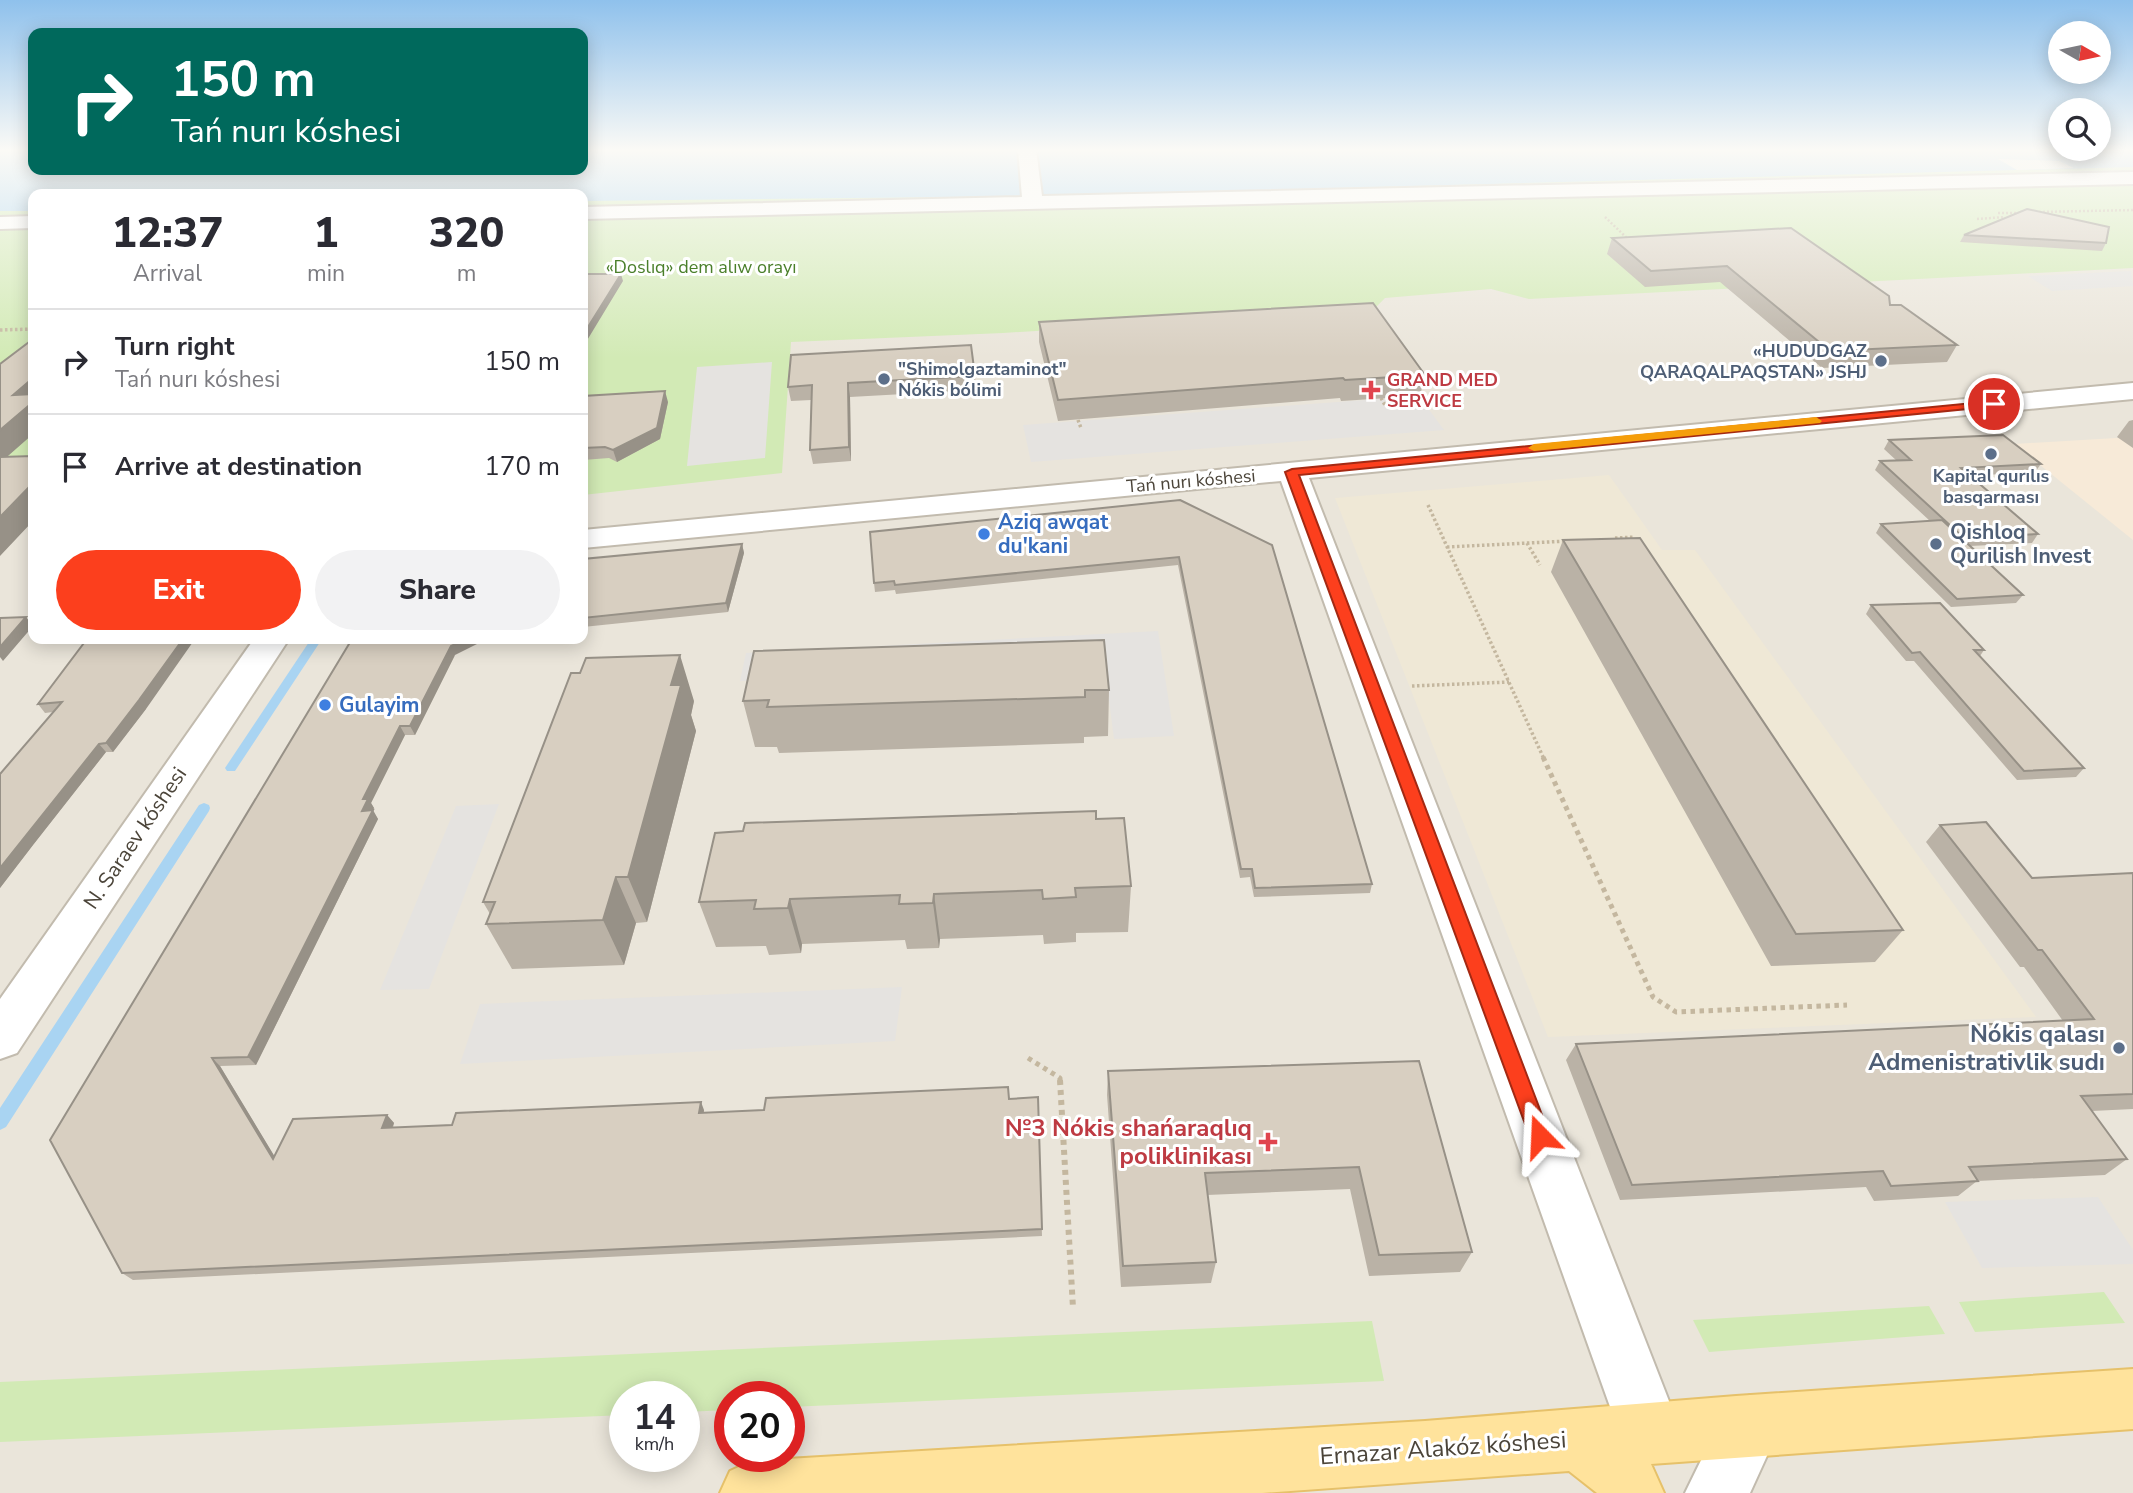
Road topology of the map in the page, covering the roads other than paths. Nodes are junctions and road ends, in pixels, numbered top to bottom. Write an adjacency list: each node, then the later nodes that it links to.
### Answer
1 (28, 222): 2 (street)
2 (0, 223)
3 (2133, 391): 4 (street, Tań nurı kóshesi)
4 (1292, 472): 5 (street, Tań nurı kóshesi); 10 (street)
5 (588, 539)
6 (269, 644): 7 (street, N. Saraev kóshesi)
7 (0, 1038)
8 (2133, 1399): 9 (main road, Ernazar Alakóz kóshesi)
9 (1751, 1425): 10 (main road, Ernazar Alakóz kóshesi); 14 (street)
10 (1650, 1432): 11 (main road, Ernazar Alakóz kóshesi)
11 (1572, 1438): 12 (main road, Ernazar Alakóz kóshesi); 13 (main road)
12 (752, 1493)
13 (1632, 1493)
14 (1717, 1493)

